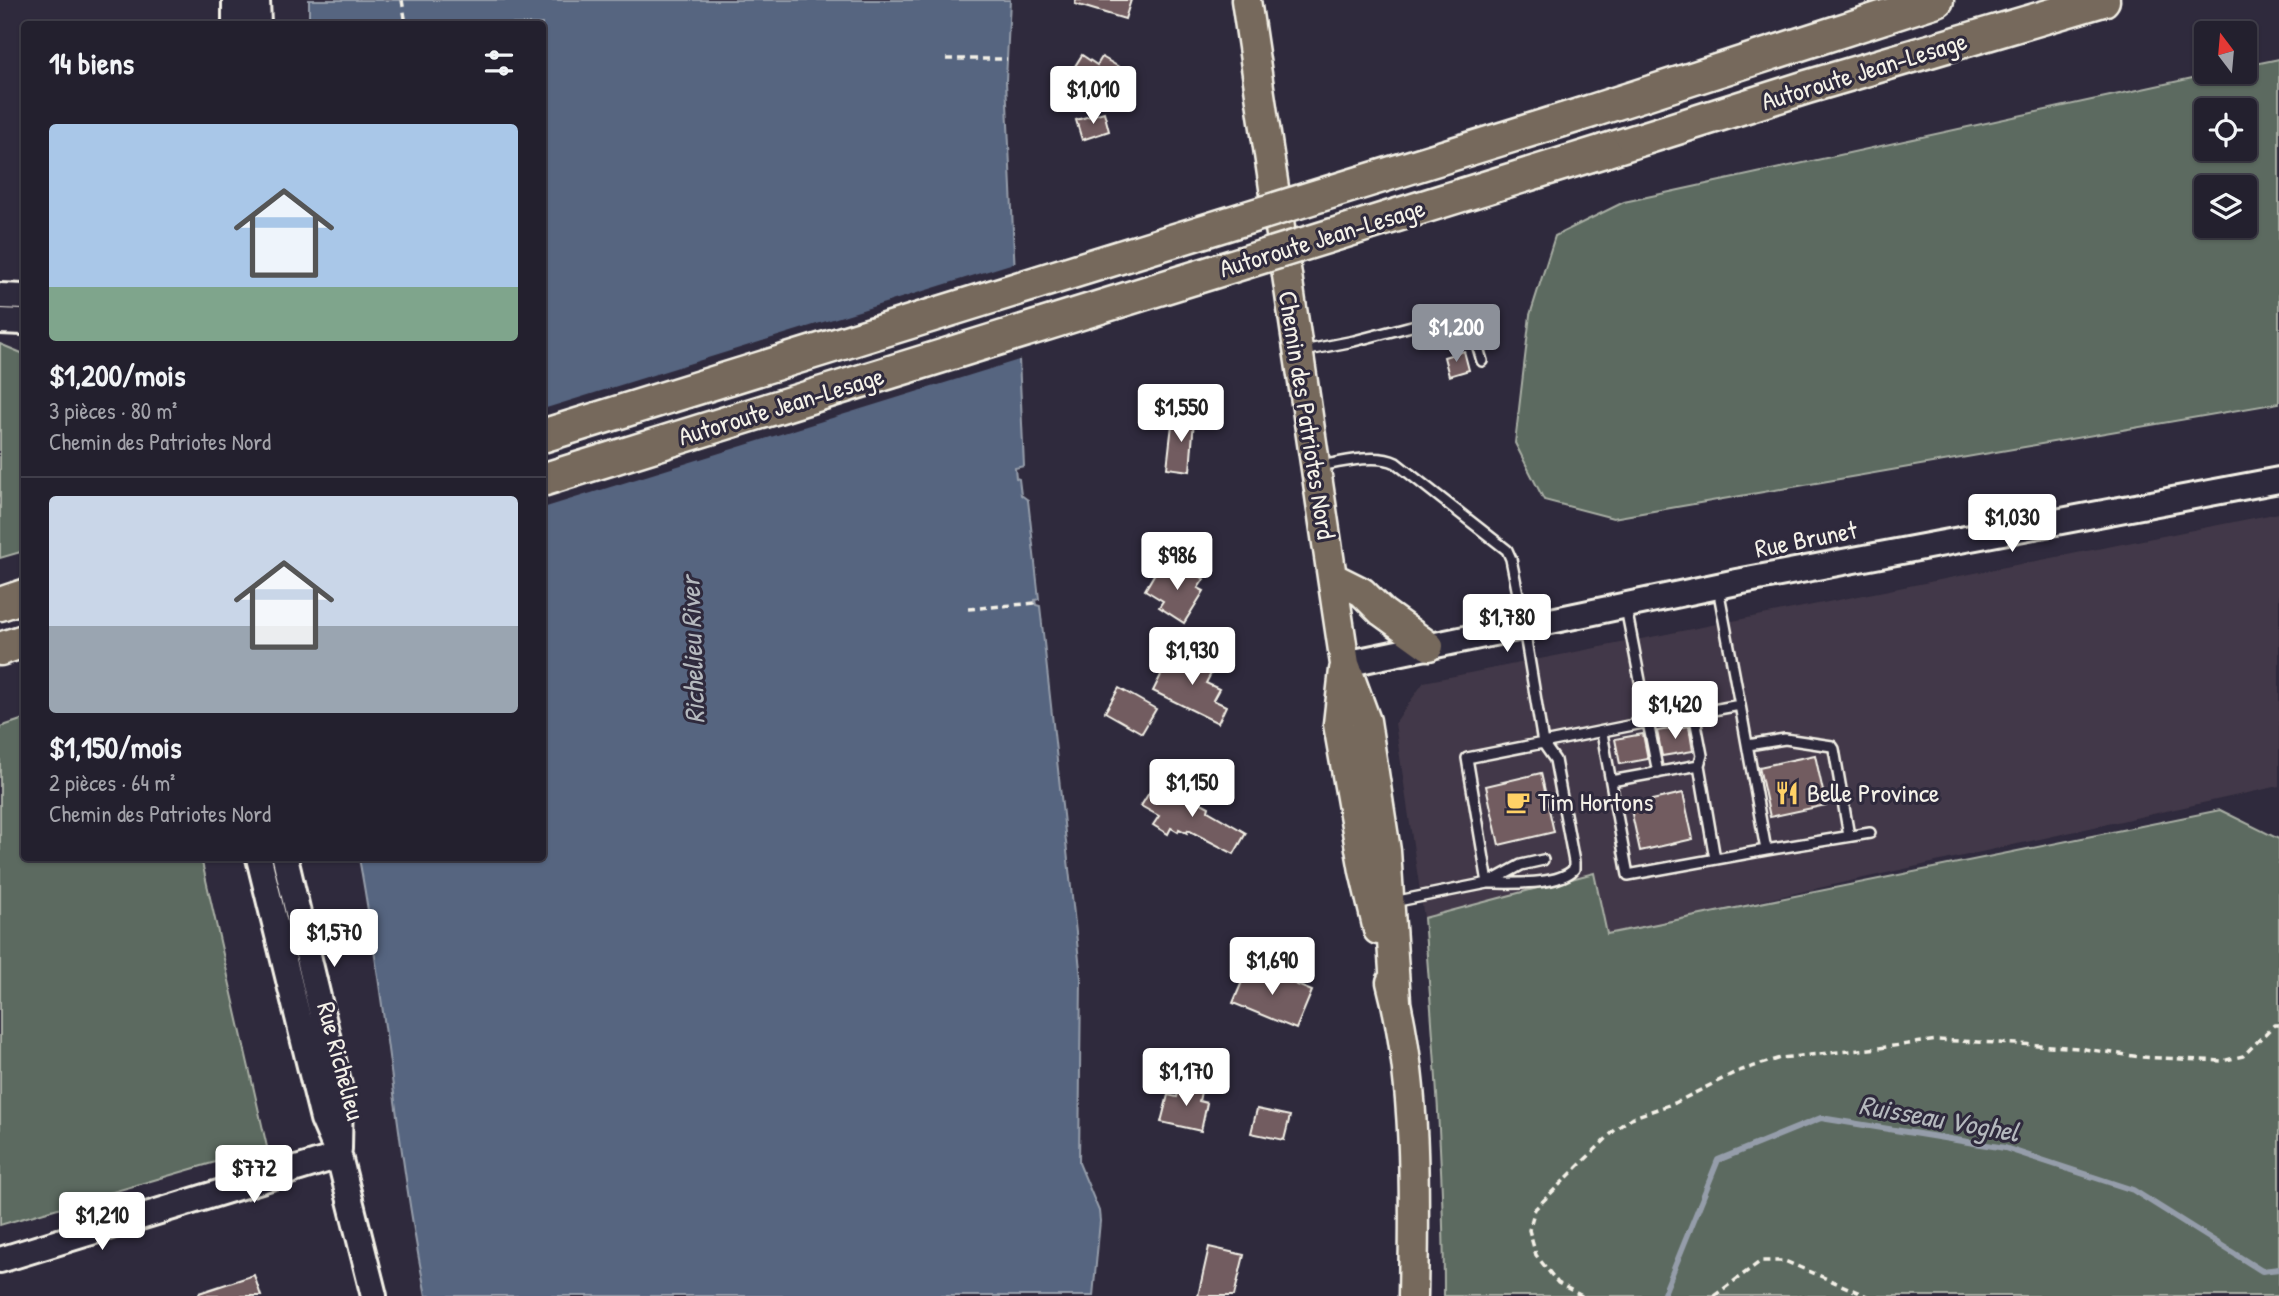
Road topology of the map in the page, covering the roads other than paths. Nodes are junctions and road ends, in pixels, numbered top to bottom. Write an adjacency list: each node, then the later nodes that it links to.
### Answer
1 (235, 0): 6 (street)
2 (257, 0): 7 (street)
3 (1245, 0): 12 (main road, Chemin des Patriotes Nord)
4 (1937, 0): 14 (highway, Autoroute Jean-Lesage, bridge)
5 (2103, 0): 16 (highway, Autoroute Jean-Lesage, bridge)
6 (235, 21)
7 (258, 21)
8 (0, 296): 9 (street)
9 (21, 298)
10 (0, 321): 11 (street)
11 (21, 322)
12 (1298, 352): 13 (lane); 15 (main road, Chemin des Patriotes Nord)
13 (1482, 361)
14 (546, 435)
15 (1315, 467): 18 (main road, Chemin des Patriotes Nord); 23 (lane)
16 (546, 479)
17 (2279, 480): 19 (street, Rue Brunet)
18 (1332, 576): 25 (main road); 27 (main road, Chemin des Patriotes Nord)
19 (1718, 587): 22 (street, Rue Brunet); 28 (lane)
20 (21, 597): 21 (highway)
21 (0, 604)
22 (1626, 606): 23 (street, Rue Brunet); 30 (lane)
23 (1524, 627): 25 (street, Rue Brunet); 32 (lane)
24 (21, 642): 26 (highway)
25 (1429, 646): 27 (street, Rue Brunet)
26 (0, 649)
27 (1345, 664): 45 (main road, Chemin des Patriotes Nord)
28 (1741, 705): 29 (lane); 33 (lane)
29 (1694, 713): 30 (lane); 34 (lane)
30 (1648, 722): 31 (lane); 35 (lane)
31 (1602, 733): 32 (lane); 36 (lane)
32 (1543, 743): 44 (lane); 44 (lane)
33 (1748, 745): 38 (lane); 39 (lane)
34 (1699, 765): 35 (lane); 40 (lane)
35 (1658, 773): 36 (lane)
36 (1611, 781): 40 (lane)
37 (1870, 833): 38 (lane)
38 (1849, 836): 39 (lane)
39 (1766, 850): 40 (lane)
40 (1715, 859)
41 (1543, 860): 44 (lane)
42 (260, 861): 46 (street, Rue Richelieu)
43 (286, 861): 46 (street, Rue Richelieu)
44 (1488, 883): 45 (lane)
45 (1380, 904): 49 (main road, Chemin des Patriotes Nord)
46 (339, 1156): 47 (street); 48 (street, Rue Richelieu)
47 (0, 1260)
48 (373, 1296)
49 (1413, 1296)

